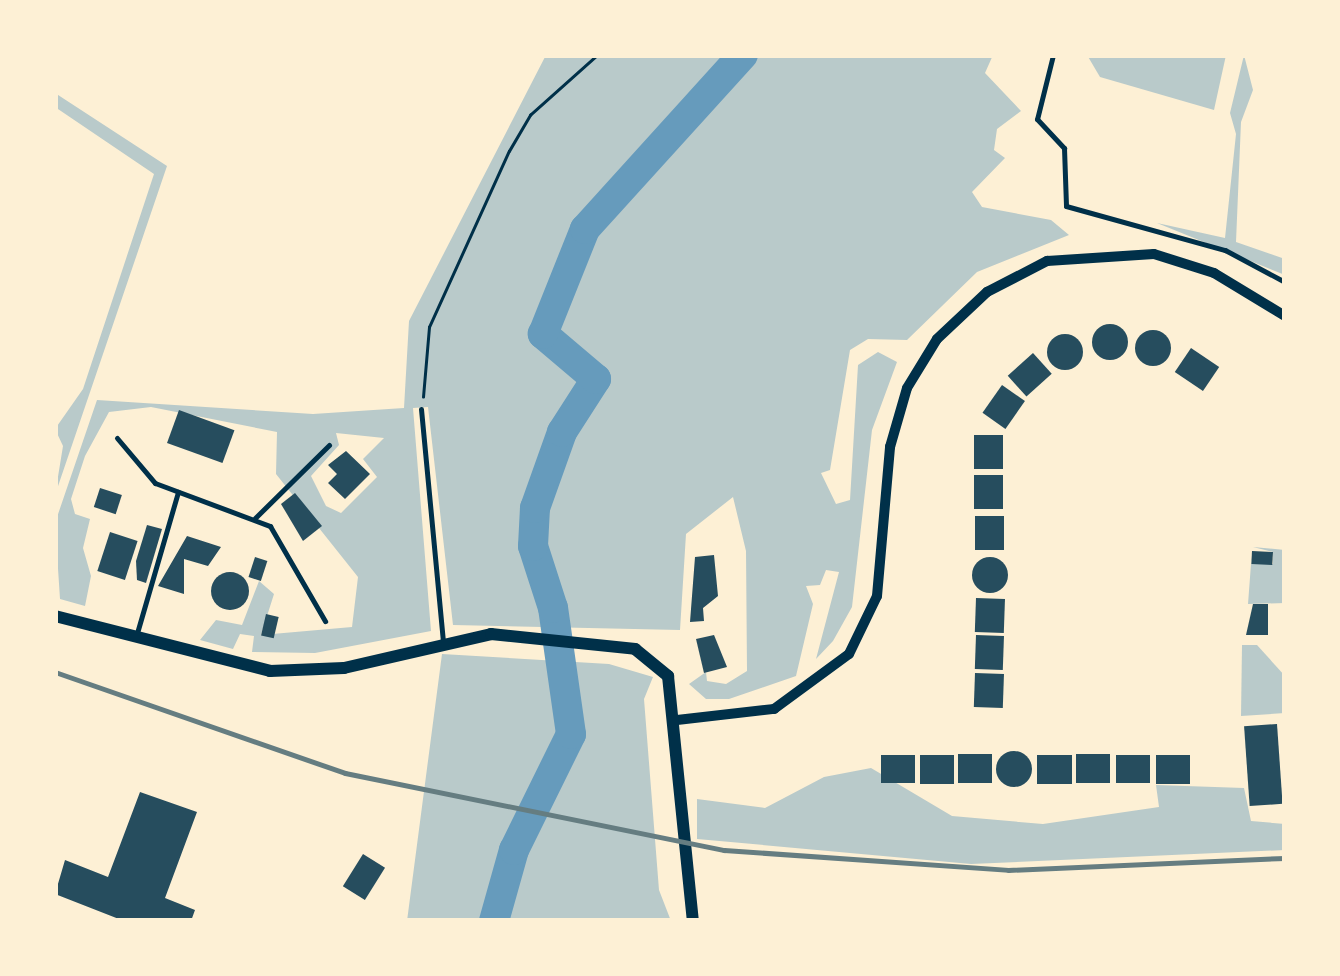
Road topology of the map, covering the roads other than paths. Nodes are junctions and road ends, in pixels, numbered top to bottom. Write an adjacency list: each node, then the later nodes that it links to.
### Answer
1 (1052, 55): 2 (lane)
2 (1285, 282)
3 (1285, 316): 13 (street)
4 (422, 409): 12 (lane)
5 (118, 438): 7 (lane)
6 (329, 444): 8 (lane)
7 (178, 492): 8 (lane); 11 (lane)
8 (255, 518): 10 (lane)
9 (55, 616): 11 (street)
10 (324, 621)
11 (135, 641): 12 (street)
12 (444, 644): 13 (street)
13 (677, 720): 14 (street)
14 (693, 921)

